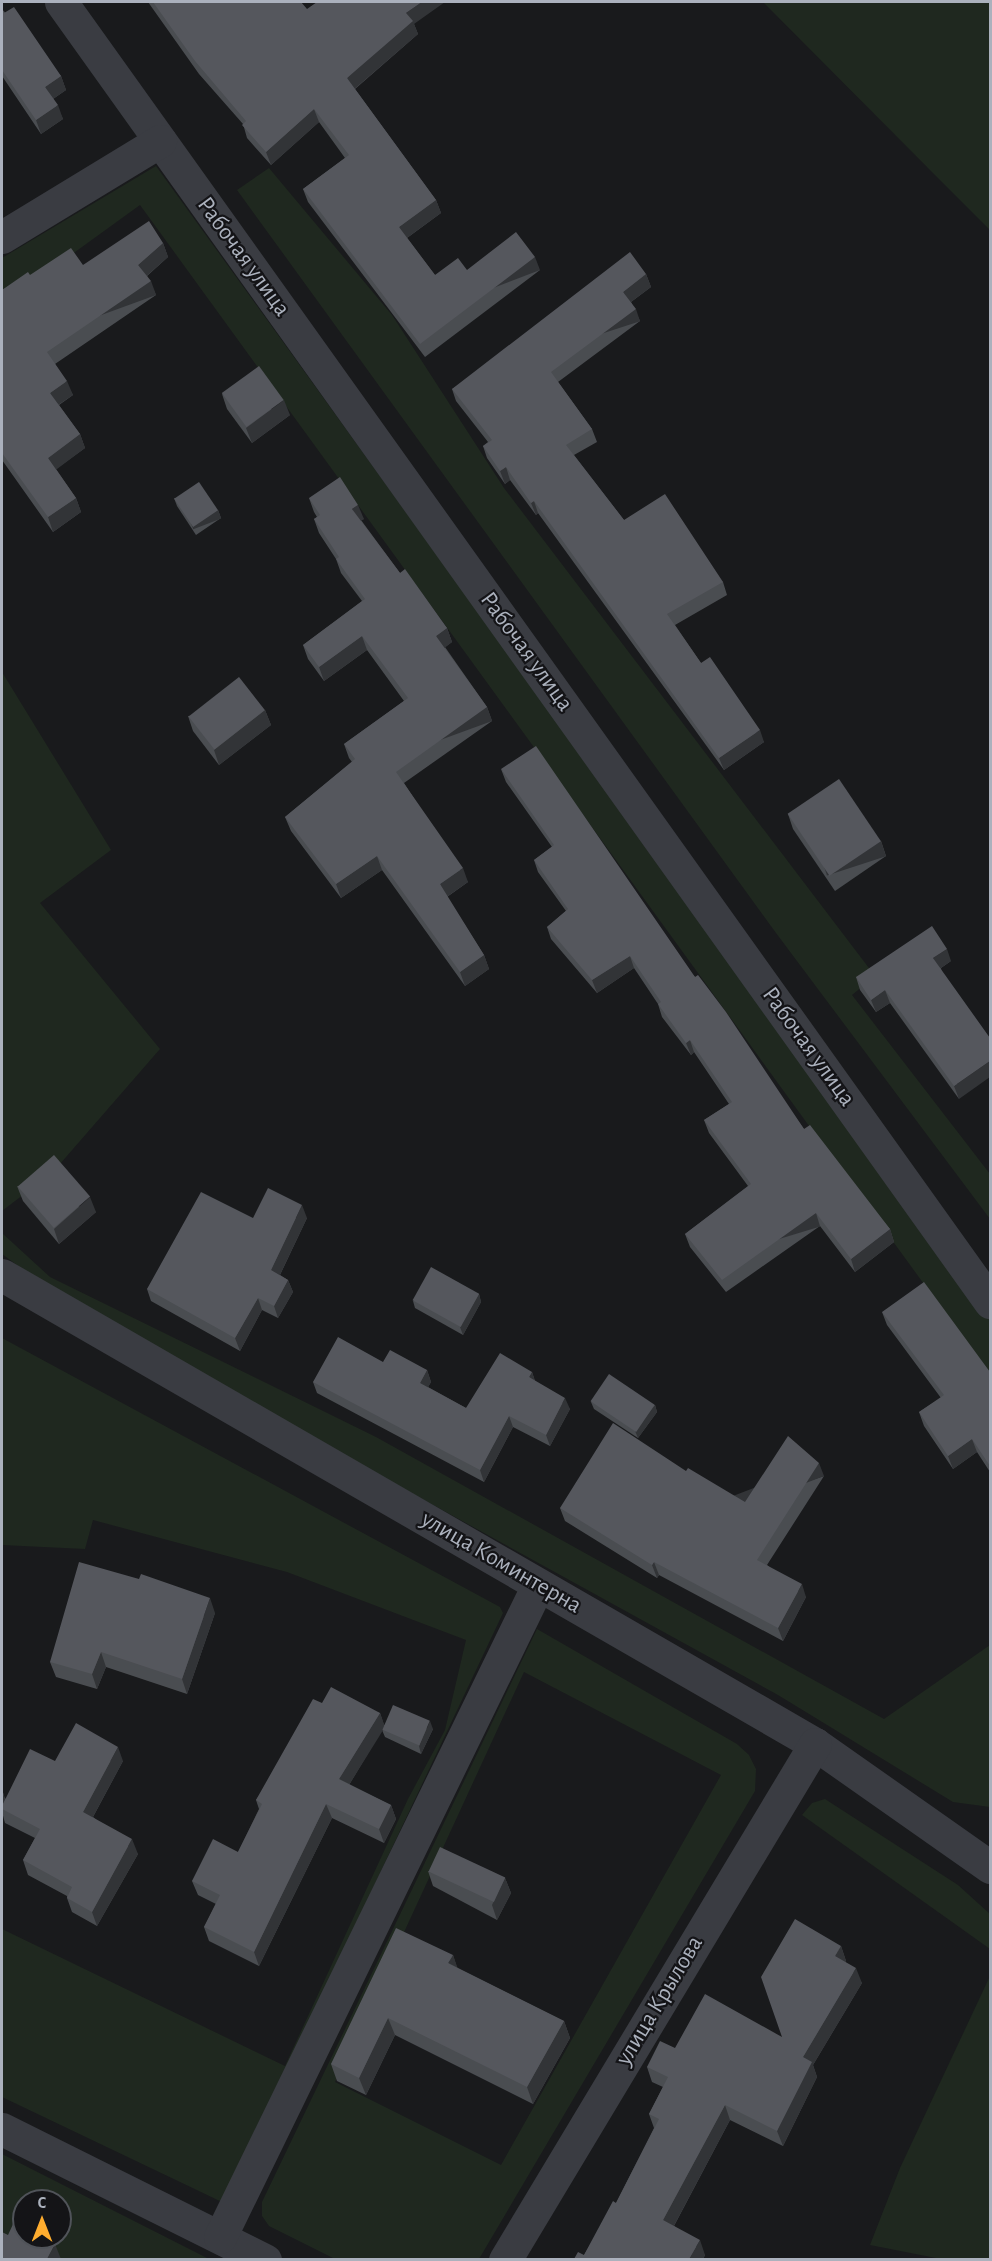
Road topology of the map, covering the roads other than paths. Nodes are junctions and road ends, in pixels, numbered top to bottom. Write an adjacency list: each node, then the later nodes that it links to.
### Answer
1 (61, 2): 2 (street, Рабочая улица)
2 (160, 141): 3 (street); 5 (street, Рабочая улица)
3 (2, 237)
4 (2, 1275): 6 (street, улица Коминтерна)
5 (990, 1302)
6 (538, 1585): 7 (street, улица Коминтерна); 10 (street)
7 (815, 1744): 8 (street, улица Коминтерна); 12 (street, улица Крылова)
8 (990, 1867)
9 (2, 2129): 10 (street)
10 (220, 2236): 11 (street)
11 (265, 2259)
12 (505, 2259)

